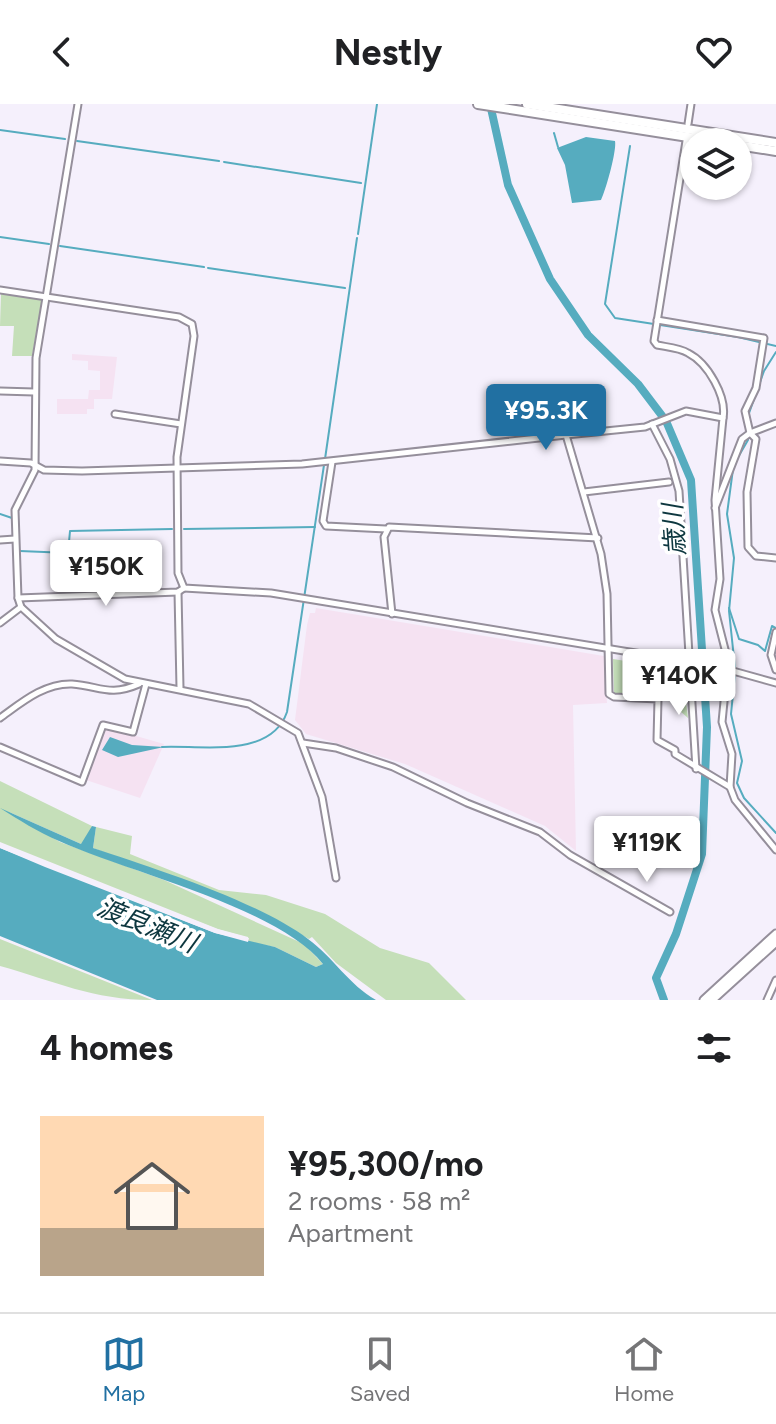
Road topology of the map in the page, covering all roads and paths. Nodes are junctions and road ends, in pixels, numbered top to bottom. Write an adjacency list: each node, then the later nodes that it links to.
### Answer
1 (78, 104): 13 (street)
2 (478, 104): 5 (highway)
3 (527, 104): 5 (highway)
4 (691, 104): 6 (street)
5 (543, 110): 7 (highway); 8 (highway)
6 (688, 124)
7 (680, 135)
8 (776, 143)
9 (752, 147): 10 (highway)
10 (776, 151)
11 (680, 178): 14 (street)
12 (0, 290): 13 (street)
13 (47, 297): 16 (street); 21 (street)
14 (657, 320): 18 (street); 22 (street)
15 (0, 391): 16 (street)
16 (34, 392): 26 (street)
17 (115, 414): 21 (street)
18 (723, 418): 19 (street); 30 (street)
19 (655, 423): 23 (street); 43 (street)
20 (776, 423): 22 (street)
21 (181, 424): 27 (street)
22 (748, 434): 30 (street); 35 (street)
23 (566, 435): 25 (street); 29 (street)
24 (0, 461): 26 (street)
25 (327, 462): 27 (street); 31 (street)
26 (35, 465): 27 (street); 33 (street)
27 (177, 468): 36 (street)
28 (669, 482): 29 (street)
29 (584, 492): 32 (street)
30 (715, 508): 44 (street)
31 (386, 529): 32 (street); 39 (street)
32 (598, 538): 42 (street)
33 (15, 539): 34 (street); 37 (street)
34 (0, 540)
35 (776, 558)
36 (181, 590): 37 (street); 39 (street); 48 (street)
37 (18, 598): 38 (street)
38 (21, 607): 40 (street); 47 (street)
39 (392, 614): 42 (street)
40 (0, 623)
41 (776, 632): 45 (street)
42 (609, 649): 43 (street); 52 (street)
43 (691, 663): 44 (street); 52 (street)
44 (727, 668): 46 (street); 53 (street)
45 (776, 670)
46 (776, 683)
47 (143, 684): 48 (street); 49 (street); 51 (street)
48 (180, 688): 50 (street)
49 (0, 718)
50 (303, 743): 55 (street); 56 (street)
51 (0, 747)
52 (697, 771): 53 (street)
53 (730, 787): 54 (street)
54 (776, 850)
55 (336, 878)
56 (670, 912)
57 (776, 934): 60 (main road)
58 (776, 942): 61 (main road)
59 (776, 980): 62 (street)
60 (704, 1000)
61 (712, 1000)
62 (767, 1000)

